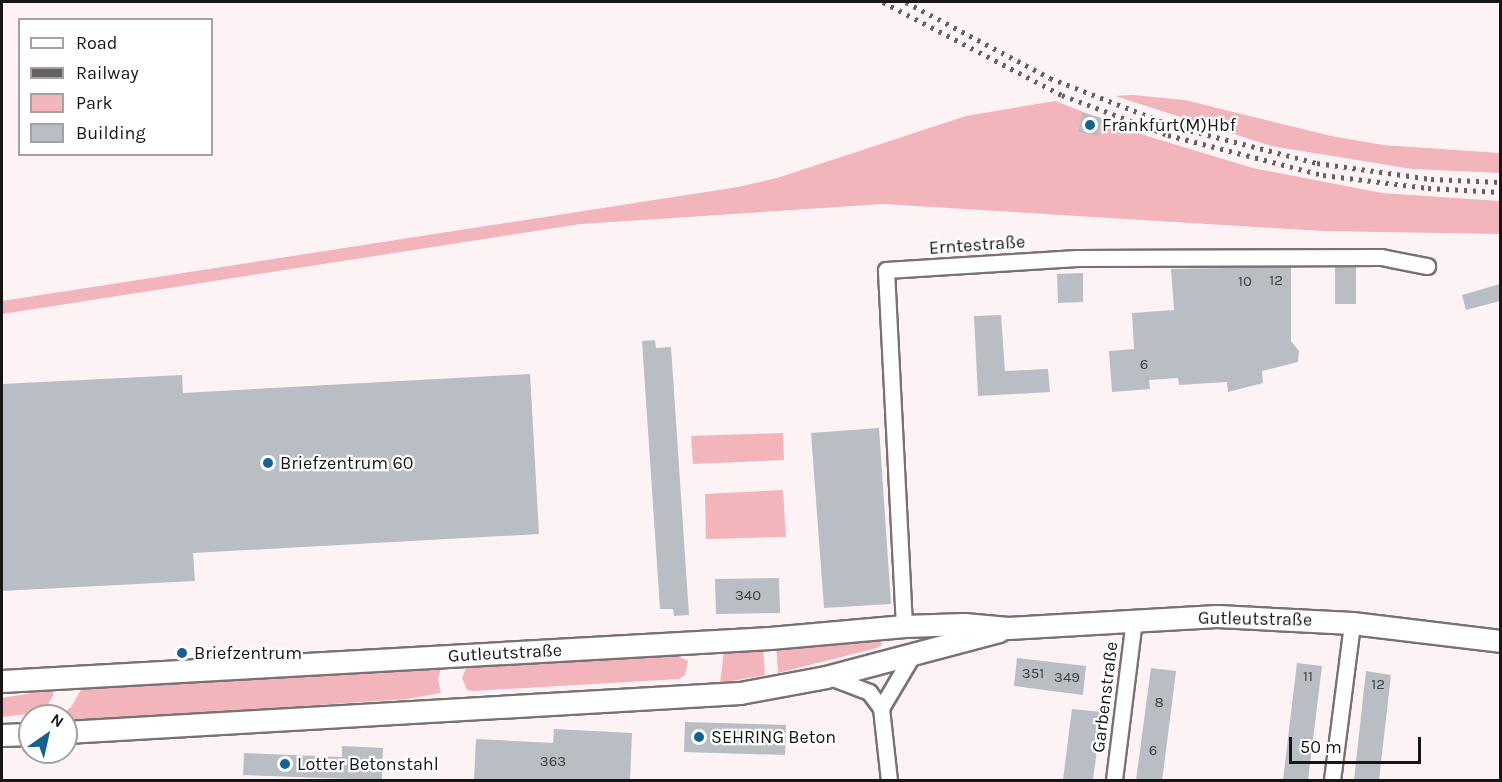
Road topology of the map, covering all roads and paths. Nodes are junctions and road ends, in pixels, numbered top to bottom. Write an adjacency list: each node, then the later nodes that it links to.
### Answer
1 (1427, 266): 4 (street, Erntestraße)
2 (1134, 619): 3 (main road, Gutleutstraße); 5 (main road, Gutleutstraße); 15 (street, Garbenstraße)
3 (1352, 623): 6 (main road, Gutleutstraße); 16 (street)
4 (904, 626): 5 (main road, Gutleutstraße); 9 (main road, Gutleutstraße)
5 (1008, 628): 7 (main road, Gutleutstraße)
6 (1500, 641)
7 (914, 654): 8 (main road, Gutleutstraße); 10 (street)
8 (826, 677): 10 (street); 11 (main road, Gutleutstraße)
9 (2, 681)
10 (881, 708): 14 (street)
11 (78, 731)
12 (18, 734): 13 (main road)
13 (2, 735)
14 (889, 780)
15 (1114, 780)
16 (1332, 780)

